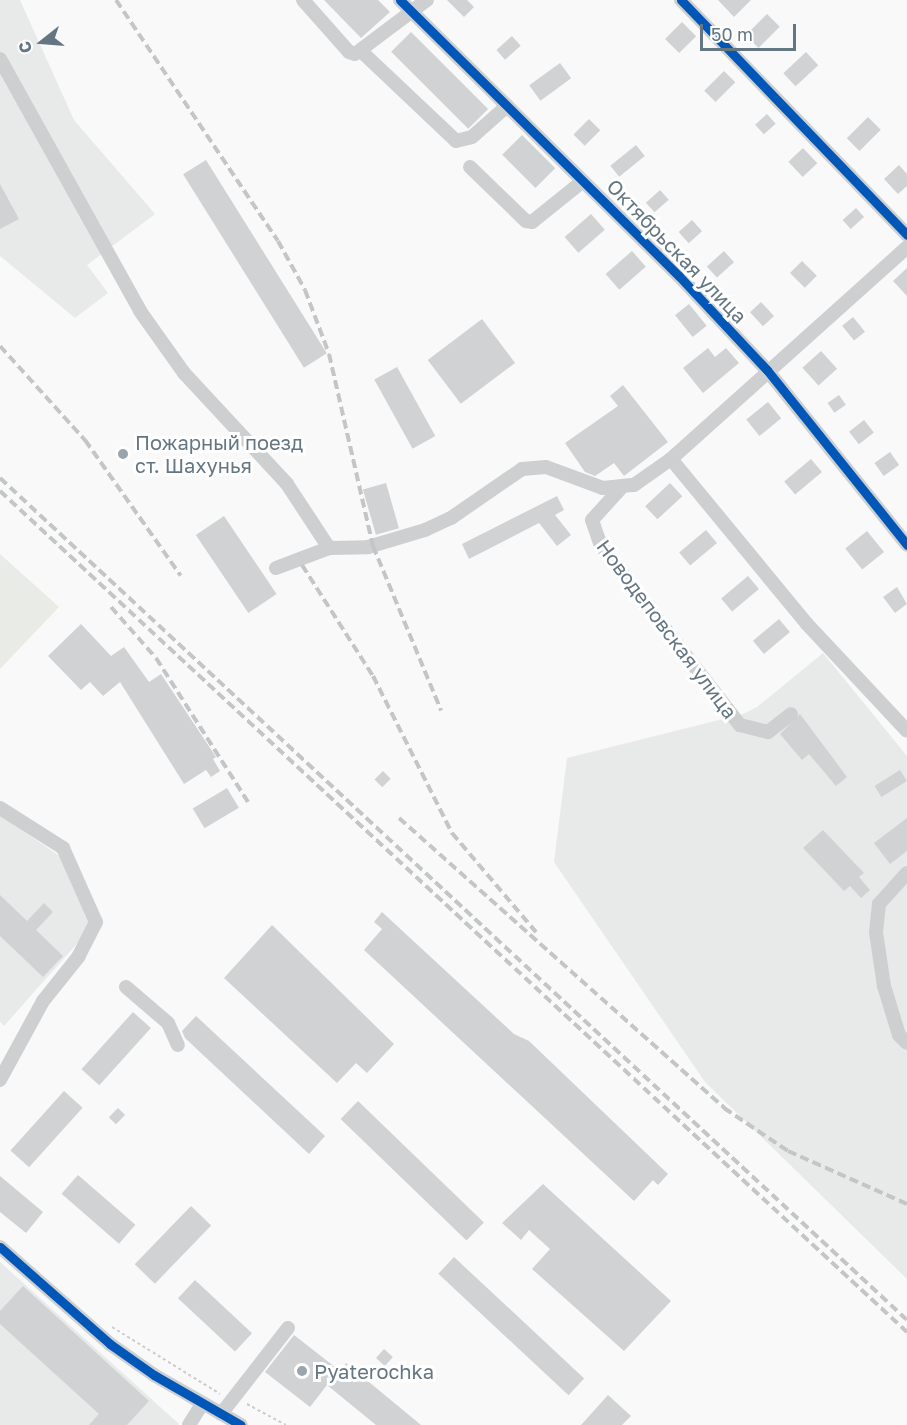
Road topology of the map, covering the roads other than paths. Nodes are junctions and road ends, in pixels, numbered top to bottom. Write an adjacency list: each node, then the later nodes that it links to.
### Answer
1 (303, 0): 6 (street)
2 (400, 0): 5 (street, Октябрьская улица)
3 (428, 0): 5 (street)
4 (681, 0): 11 (street)
5 (413, 13): 6 (street); 8 (street, Октябрьская улица)
6 (362, 52): 8 (street)
7 (0, 59): 17 (street)
8 (507, 105): 10 (street, Октябрьская улица)
9 (470, 167): 10 (street)
10 (583, 181): 13 (street, Октябрьская улица)
11 (907, 235)
12 (907, 248): 13 (street)
13 (767, 370): 14 (street); 16 (street, Октябрьская улица)
14 (671, 459): 15 (street); 20 (street)
15 (621, 488): 17 (street); 19 (street, Новодеповская улица)
16 (907, 545)
17 (328, 548): 18 (street)
18 (276, 568)
19 (791, 714)
20 (907, 731)
21 (0, 808): 26 (street)
22 (907, 873): 24 (street)
23 (126, 987): 25 (street)
24 (907, 1043)
25 (178, 1045)
26 (0, 1080)
27 (0, 1247): 29 (street)
28 (288, 1328): 30 (street)
29 (203, 1403): 30 (street); 31 (street)
30 (221, 1414): 32 (street)
31 (189, 1425)
32 (241, 1425)

